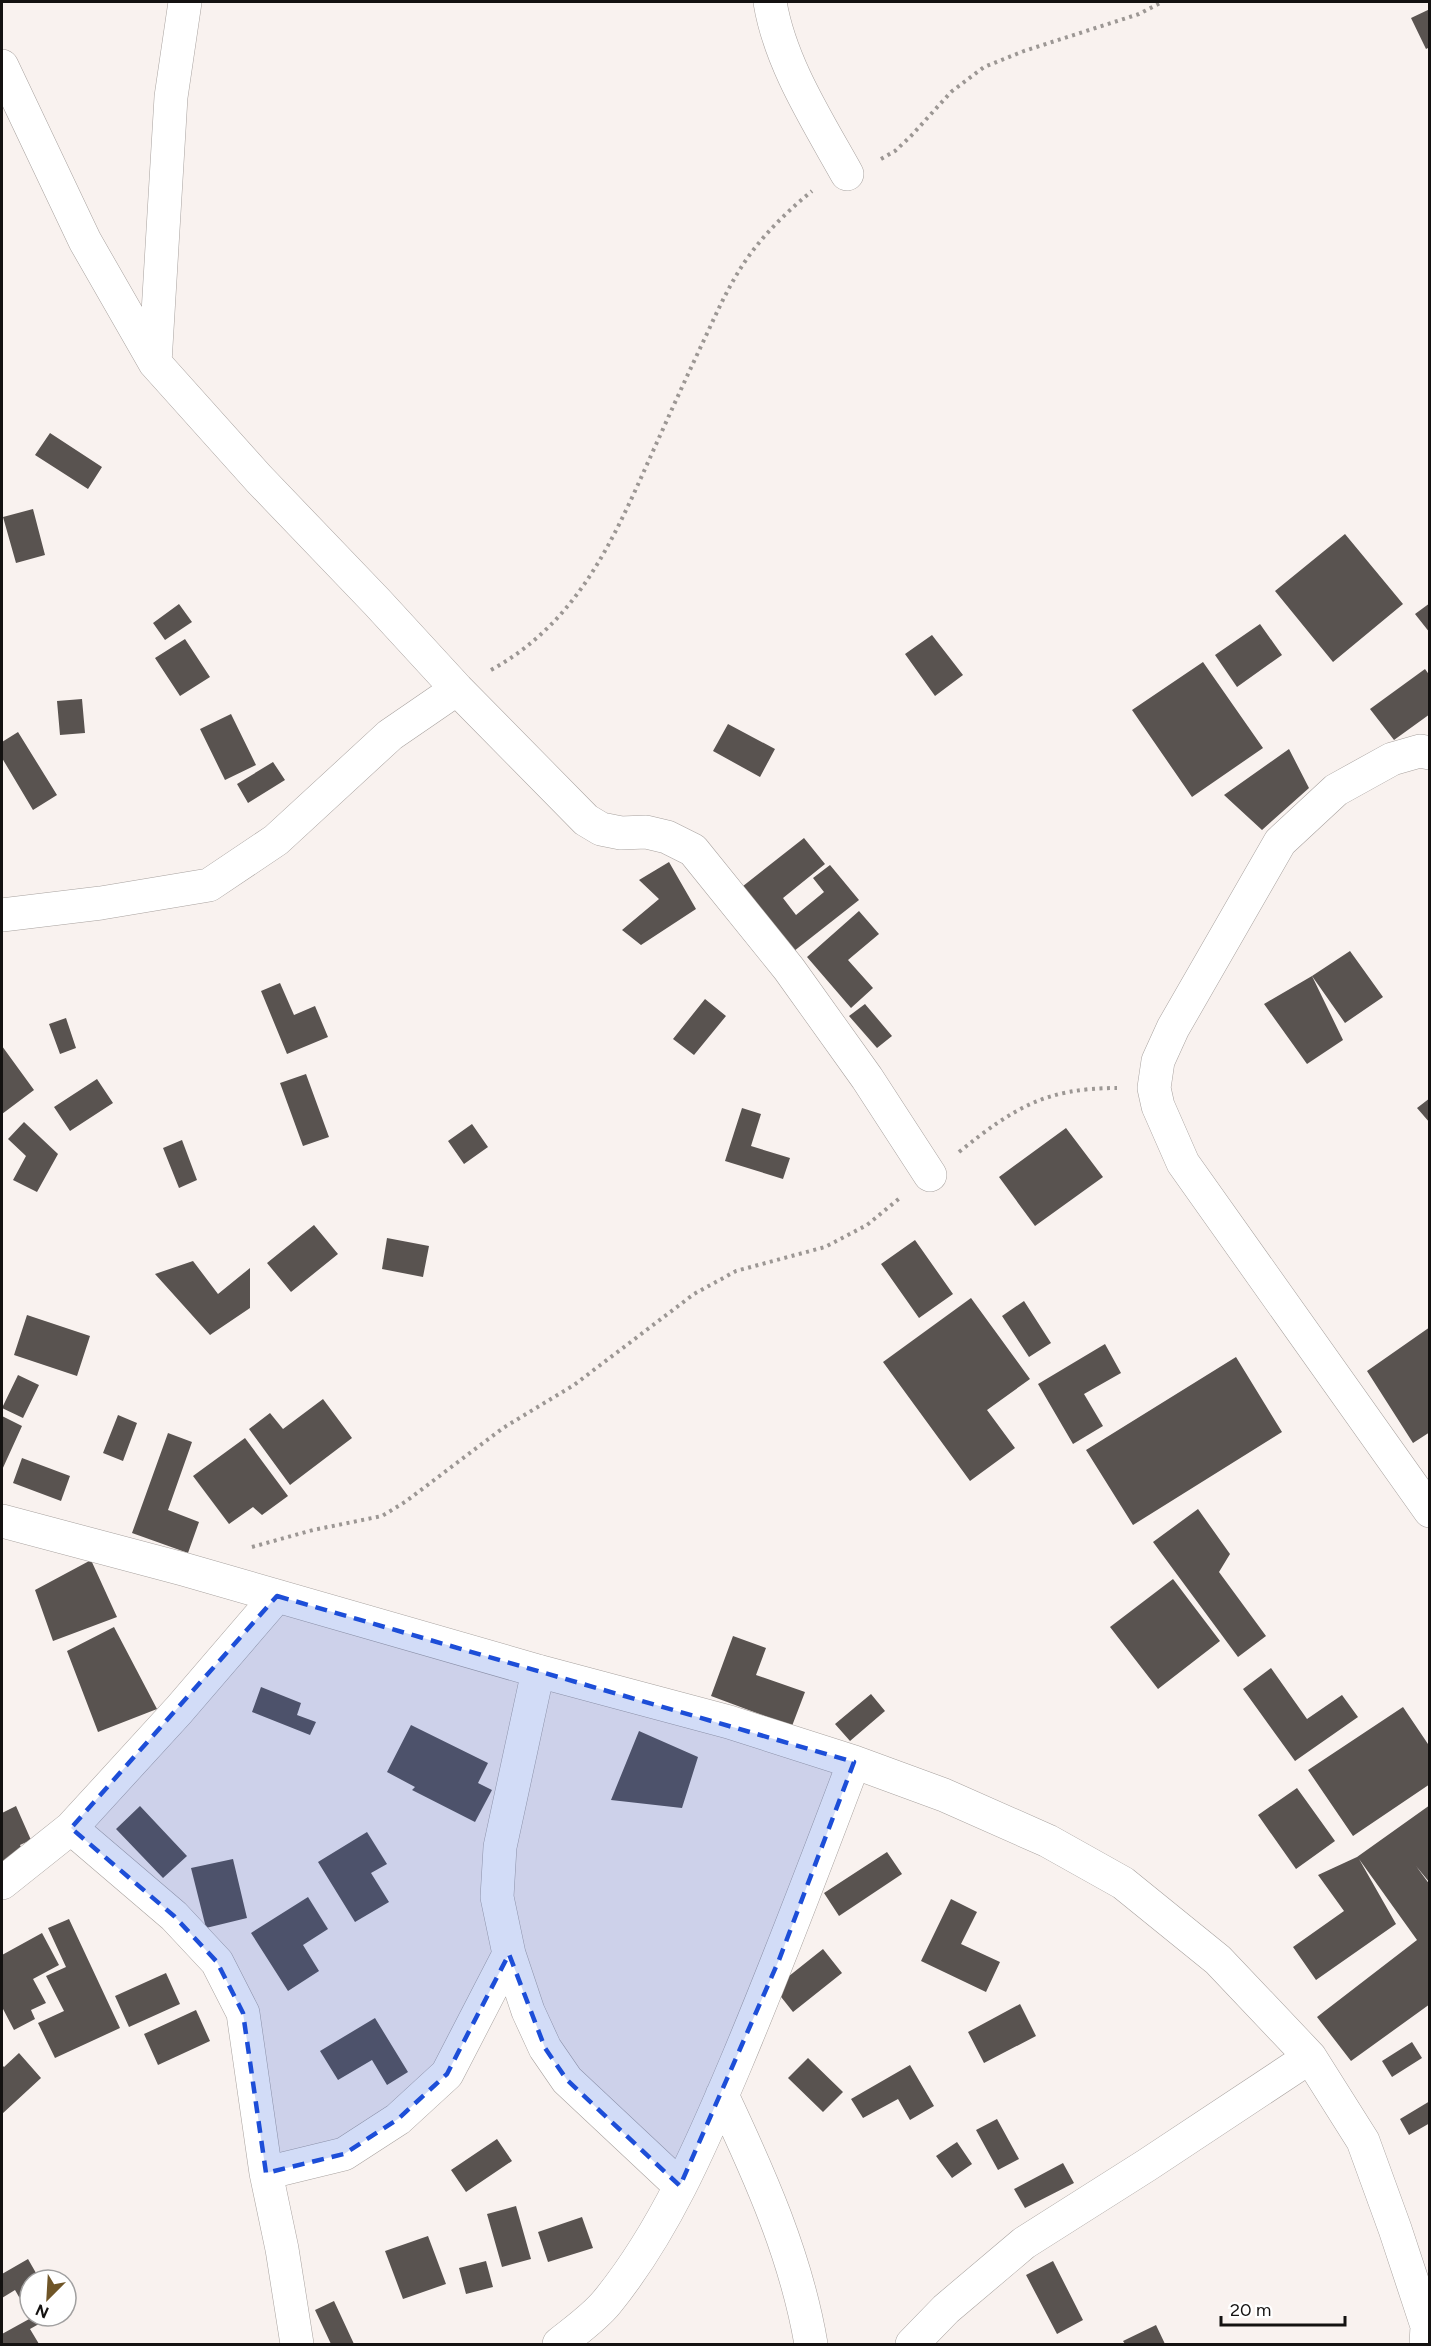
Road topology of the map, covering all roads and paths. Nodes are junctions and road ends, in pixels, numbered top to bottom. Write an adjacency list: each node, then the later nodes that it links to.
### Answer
1 (185, 2): 6 (street)
2 (770, 2): 5 (street)
3 (1162, 2): 5 (path)
4 (2, 66): 6 (street)
5 (847, 174): 7 (path)
6 (155, 363): 7 (street)
7 (457, 689): 9 (street); 11 (street)
8 (1430, 753): 10 (street)
9 (2, 915)
10 (1154, 1088): 11 (path); 12 (street)
11 (930, 1175): 14 (path)
12 (1430, 1511)
13 (2, 1521): 15 (street)
14 (250, 1548)
15 (277, 1596): 16 (street); 18 (street)
16 (538, 1671): 17 (street); 20 (street)
17 (854, 1762): 21 (street); 22 (street)
18 (71, 1828): 19 (street); 23 (street)
19 (2, 1883)
20 (509, 1954): 23 (street); 24 (street)
21 (1310, 2057): 28 (street); 29 (street)
22 (722, 2095): 24 (street); 27 (street)
23 (266, 2173): 25 (street)
24 (680, 2186): 26 (street)
25 (297, 2344)
26 (559, 2344)
27 (811, 2344)
28 (912, 2344)
29 (1426, 2344)

